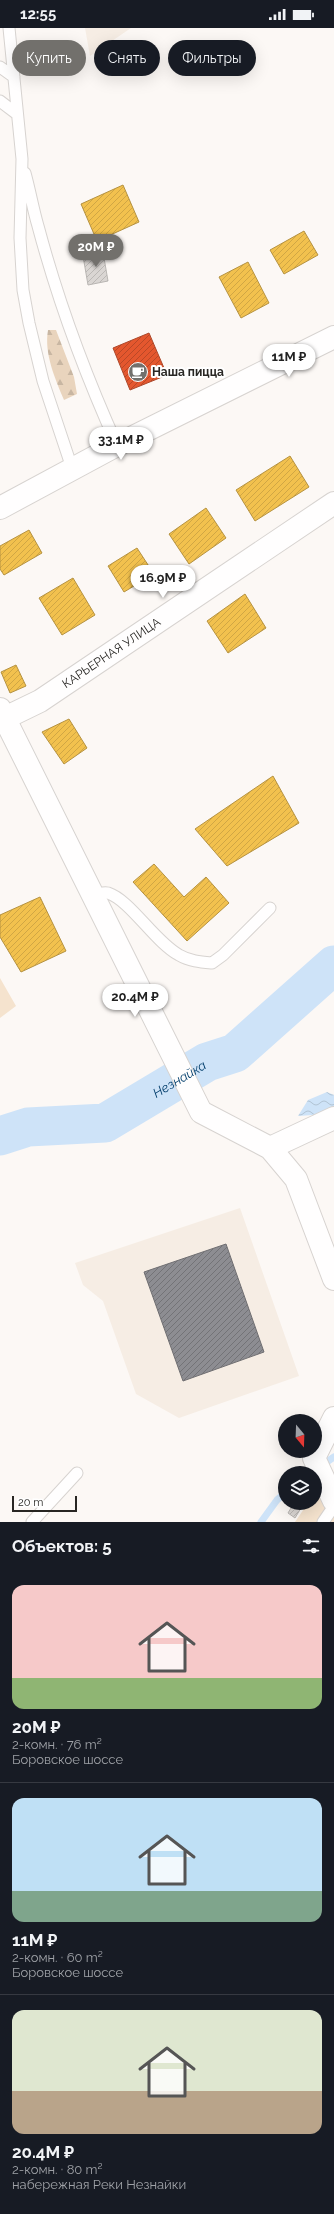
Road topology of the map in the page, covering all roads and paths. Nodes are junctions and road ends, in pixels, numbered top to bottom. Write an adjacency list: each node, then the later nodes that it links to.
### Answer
1 (9, 28): 3 (lane)
2 (0, 67): 3 (lane)
3 (14, 77): 5 (lane)
4 (0, 101): 5 (lane)
5 (17, 114): 6 (lane)
6 (22, 159): 8 (lane); 9 (lane)
7 (334, 337): 8 (street)
8 (117, 444): 9 (street)
9 (72, 468): 11 (street)
10 (334, 503): 12 (street, КАРЬЕРНАЯ УЛИЦА)
11 (0, 508)
12 (2, 713): 13 (street)
13 (94, 896): 14 (lane); 16 (street)
14 (270, 908)
15 (334, 1118): 16 (street)
16 (270, 1148): 17 (street)
17 (334, 1279)
18 (334, 1418): 20 (street)
19 (77, 1473): 22 (lane)
20 (334, 1501)
21 (334, 1506): 23 (lane)
22 (32, 1522)
23 (323, 1522)

